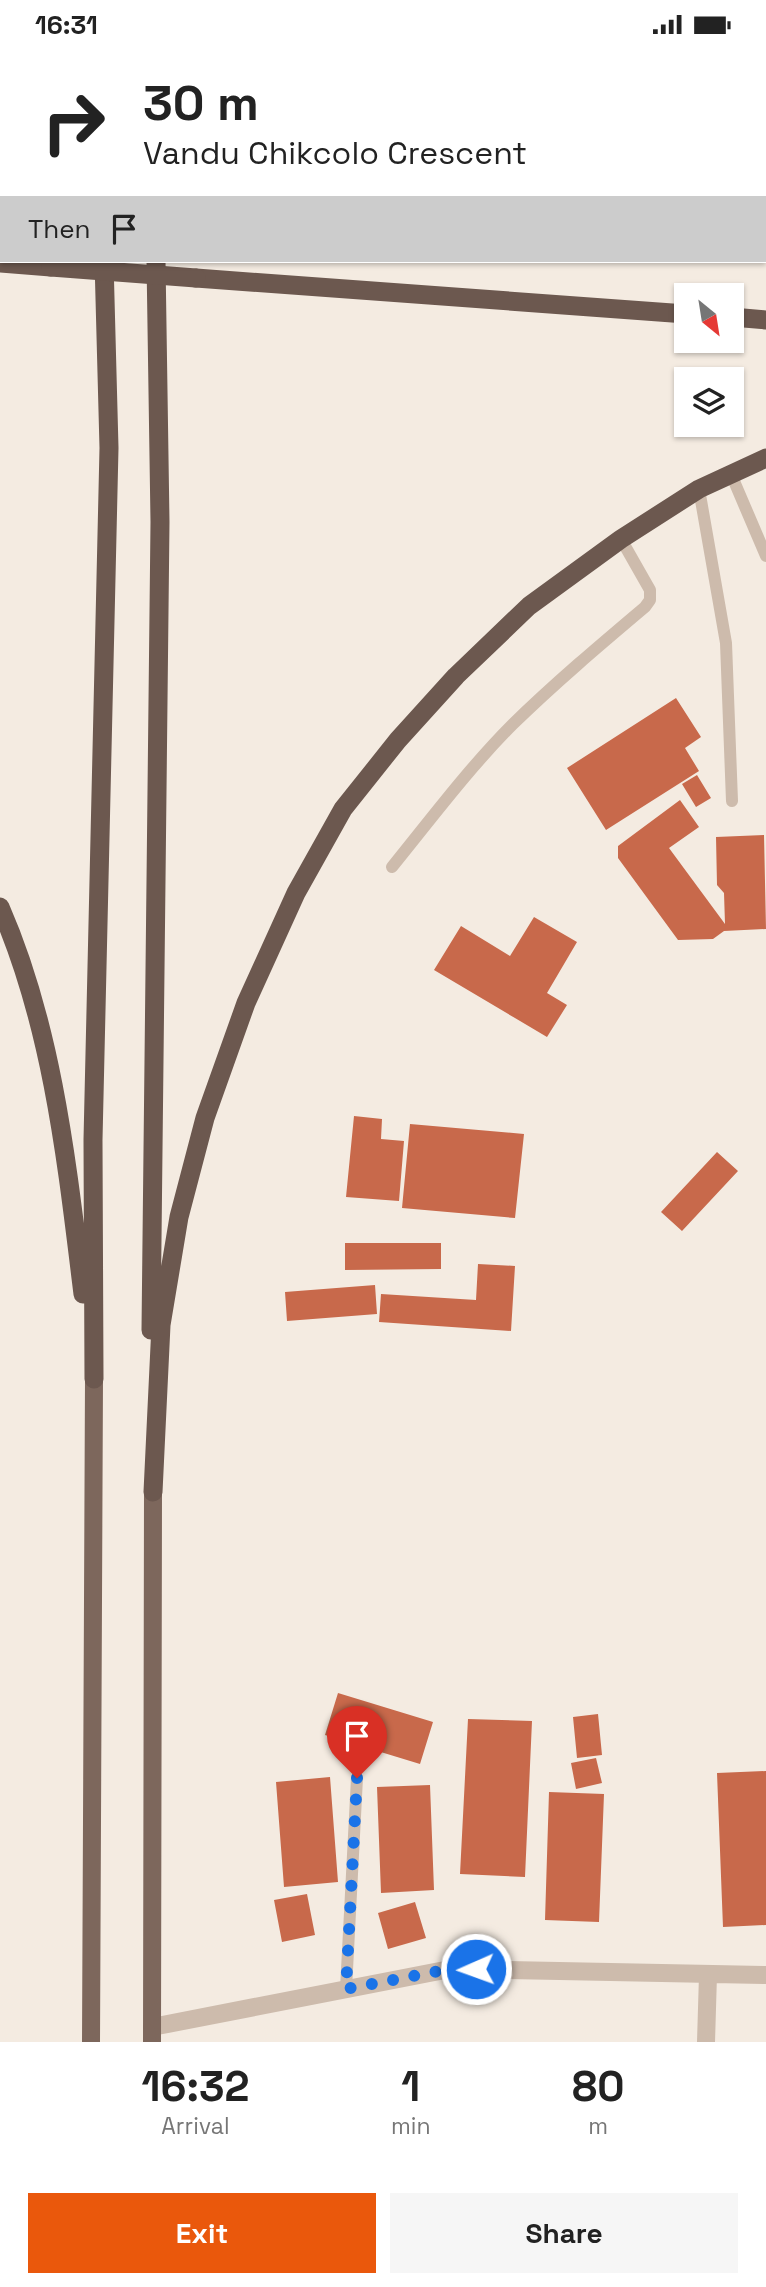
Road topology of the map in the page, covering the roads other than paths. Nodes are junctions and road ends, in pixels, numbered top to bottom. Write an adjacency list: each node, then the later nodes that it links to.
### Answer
1 (0, 263): 4 (highway, bridge)
2 (104, 263): 15 (highway)
3 (156, 263): 16 (highway)
4 (674, 313)
5 (744, 318): 6 (highway)
6 (766, 320)
7 (766, 458): 8 (highway)
8 (731, 474): 9 (highway); 11 (lane)
9 (699, 489): 10 (highway); 12 (lane)
10 (621, 539): 13 (lane); 16 (highway)
11 (766, 556)
12 (732, 801)
13 (392, 867)
14 (0, 907): 15 (highway)
15 (94, 1379): 22 (main road)
16 (153, 1492): 21 (main road)
17 (357, 1778): 20 (lane)
18 (708, 1975): 19 (street); 20 (street); 23 (street)
19 (766, 1975)
20 (346, 1989): 21 (street)
21 (152, 2034)
22 (91, 2042)
23 (706, 2042)

